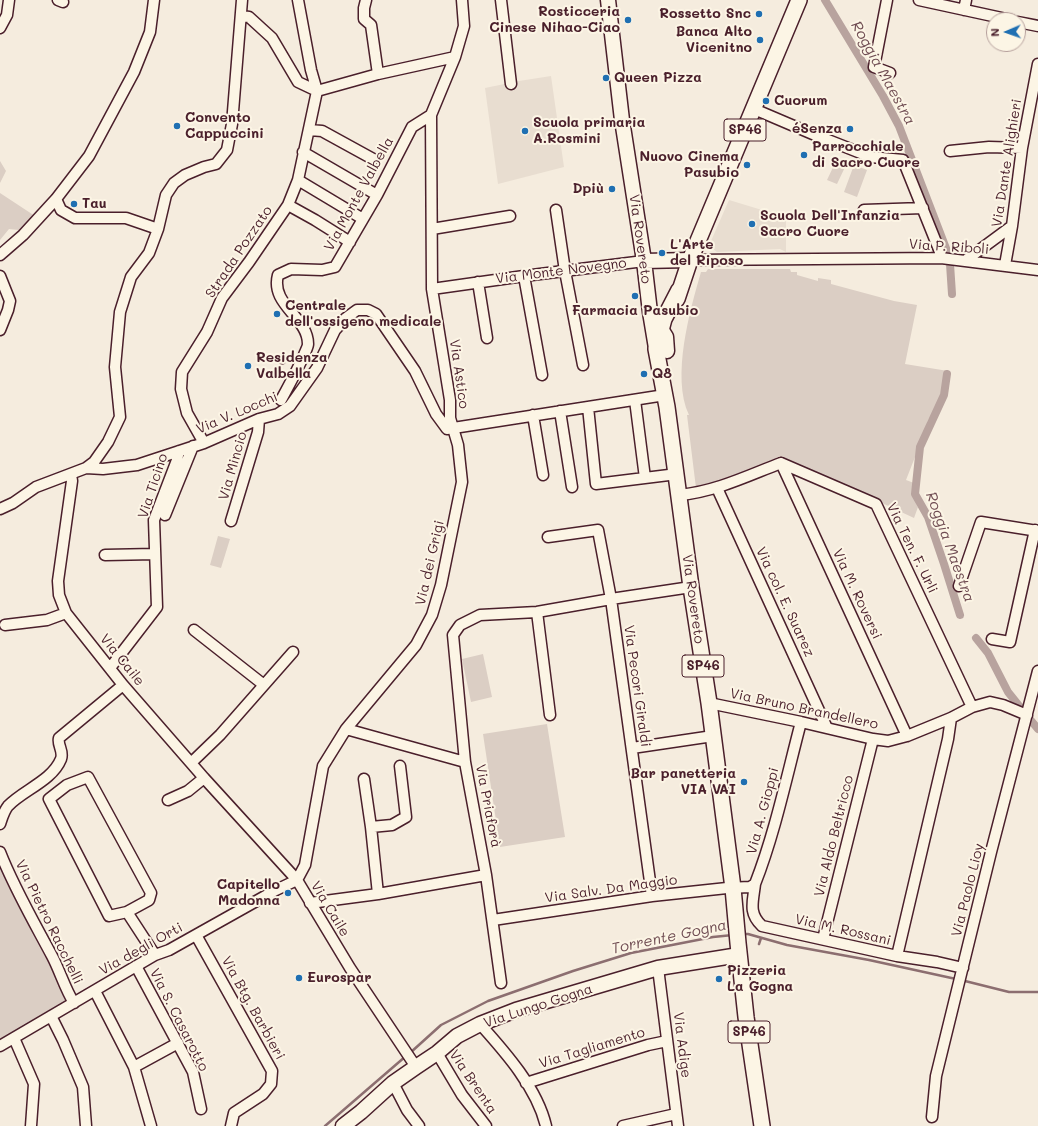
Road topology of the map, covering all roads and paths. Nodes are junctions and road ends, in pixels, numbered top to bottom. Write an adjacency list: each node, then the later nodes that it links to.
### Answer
1 (9, 0): 17 (street)
2 (154, 0): 33 (street)
3 (242, 0): 14 (street)
4 (298, 0): 23 (street)
5 (366, 0): 21 (street)
6 (462, 0): 18 (street, Via Astico)
7 (501, 0): 22 (street)
8 (608, 0): 48 (street, Via Rovereto)
9 (799, 0): 24 (main road, SP46)
10 (887, 0): 20 (street)
11 (919, 0): 12 (street)
12 (965, 5): 13 (street)
13 (986, 12)
14 (241, 16): 23 (street); 42 (street)
15 (1026, 24): 16 (street)
16 (1038, 26)
17 (0, 28)
18 (455, 57): 21 (street); 25 (street, Via Astico)
19 (1038, 64): 27 (street, Via Dante Alighieri)
20 (890, 73)
21 (378, 74): 23 (street)
22 (511, 84)
23 (317, 91): 26 (street, Strada Pozzato)
24 (754, 108): 35 (street); 46 (main road, SP46)
25 (431, 115): 32 (street, Via Monte Valbella); 41 (street, Via Astico)
26 (309, 130): 29 (street, Strada Pozzato); 30 (street)
27 (1022, 148): 28 (street); 40 (street, Via Dante Alighieri)
28 (950, 151)
29 (303, 152): 31 (street, Strada Pozzato); 32 (street)
30 (373, 159)
31 (298, 180): 34 (street, Strada Pozzato); 39 (street)
32 (377, 195): 39 (street, Via Monte Valbella)
33 (56, 199): 42 (street); 44 (street)
34 (288, 205): 43 (street); 71 (street, Strada Pozzato)
35 (923, 208): 37 (street); 45 (street)
36 (556, 210): 51 (street)
37 (864, 210)
38 (510, 216): 41 (street)
39 (363, 219): 43 (street, Via Monte Valbella)
40 (1012, 226): 47 (street); 49 (street, Via Dante Alighieri)
41 (432, 229): 55 (street, Via Astico)
42 (158, 230): 75 (street)
43 (350, 242): 64 (street, Via Monte Valbella)
44 (0, 255)
45 (941, 258): 46 (street, Via P. Riboli); 47 (street, Via P. Riboli)
46 (690, 260): 48 (street, Via Monte Novegno); 56 (main road, SP46)
47 (966, 260): 49 (street, Via P. Riboli)
48 (644, 261): 51 (street, Via Monte Novegno); 57 (street, Via Rovereto)
49 (1005, 265): 50 (street, Via P. Riboli)
50 (1038, 270)
51 (565, 271): 53 (street, Via Monte Novegno); 61 (street)
52 (0, 276): 58 (street)
53 (524, 276): 54 (street, Via Monte Novegno); 62 (street)
54 (478, 282): 55 (street, Via Monte Novegno); 59 (street)
55 (432, 289): 70 (street, Via Astico)
56 (680, 290): 57 (main road, SP46); 60 (main road, SP46)
57 (658, 320): 60 (main road, SP46); 60 (street, Via Rovereto)
58 (0, 330)
59 (487, 338)
60 (660, 352): 63 (main road, Via Rovereto / SP46)
61 (584, 366)
62 (542, 375)
63 (664, 391): 65 (street); 77 (main road, Via Rovereto / SP46)
64 (281, 400)
65 (635, 400): 66 (street); 79 (street)
66 (588, 407): 67 (street); 79 (street)
67 (560, 411): 68 (street); 80 (street)
68 (533, 415): 70 (street); 78 (street)
69 (259, 419): 70 (street, Via V. Locchi); 71 (street, Via V. Locchi); 85 (street, Via Mincio)
70 (454, 427): 110 (street, Via dei Grigi)
71 (204, 443): 72 (street, Via V. Locchi)
72 (193, 446): 73 (street, Via V. Locchi); 84 (street, Via Ticino)
73 (179, 451): 75 (street, Via V. Locchi); 88 (street, Via Ticino)
74 (781, 463): 81 (street); 104 (street, Via Ten. F. Urli); 112 (street, Via M. Roversi)
75 (86, 468): 76 (street)
76 (71, 474): 83 (street); 94 (street, Via Caile)
77 (676, 474): 79 (street); 82 (main road, Via Rovereto / SP46)
78 (543, 475)
79 (645, 478)
80 (572, 487)
81 (717, 488): 82 (street); 109 (street, Via col. E. Suarez)
82 (680, 495): 91 (main road, Via Rovereto / SP46)
83 (0, 509)
84 (166, 514)
85 (232, 521)
86 (1036, 531): 90 (street); 97 (street)
87 (548, 537): 92 (street, Via Pecori Giraldi)
88 (155, 554): 89 (street); 99 (street, Via Ticino)
89 (105, 555)
90 (959, 586)
91 (691, 587): 92 (street); 103 (main road, Via Rovereto / SP46)
92 (611, 599): 93 (street); 114 (street, Via Pecori Giraldi)
93 (537, 612): 105 (street); 115 (street, Via Priaforà)
94 (66, 613): 95 (street); 99 (street, Via Caile)
95 (5, 625)
96 (194, 630): 102 (street)
97 (992, 638)
98 (293, 652): 102 (street)
99 (110, 668): 101 (street, Via Caile)
100 (1038, 671): 106 (street, Via Paolo Lioy)
101 (124, 685): 116 (street, Via Caile); 121 (street)
102 (264, 685): 116 (street)
103 (709, 703): 108 (street, Via Bruno Brandellero); 111 (main road, Via Rovereto / SP46)
104 (972, 707): 106 (street, Via Bruno Brandellero); 107 (street, Via Bruno Brandellero)
105 (550, 715)
106 (1027, 715): 140 (street, Via Paolo Lioy)
107 (951, 718): 112 (street, Via Bruno Brandellero); 137 (street)
108 (801, 722): 109 (street, Via Bruno Brandellero); 126 (street, Via A. Gioppi)
109 (827, 728): 113 (street, Via Bruno Brandellero)
110 (346, 729): 115 (street); 125 (street, Via dei Grigi)
111 (713, 736): 114 (street); 127 (main road, Via Rovereto / SP46)
112 (907, 736): 113 (street, Via Bruno Brandellero)
113 (873, 739): 134 (street, Via Aldo Beltricco)
114 (632, 748): 129 (street, Via Pecori Giraldi)
115 (465, 762): 124 (street, Via Priaforà)
116 (191, 763): 118 (street, Via Caile)
117 (400, 766): 122 (street)
118 (204, 778): 120 (street); 125 (street, Via Caile)
119 (364, 779): 122 (street)
120 (168, 800)
121 (0, 824)
122 (371, 827): 128 (street)
123 (0, 852): 143 (street, Via Pietro Racchelli)
124 (486, 875): 128 (street); 132 (street, Via Priaforà)
125 (297, 880): 130 (street, Via Caile); 133 (street, Via degli Orti)
126 (755, 884): 127 (street); 134 (street, Via M. Rossani)
127 (733, 888): 129 (street, Via Salv. Da Maggio); 135 (main road, Via Rovereto / SP46)
128 (378, 894): 130 (street)
129 (652, 896): 132 (street, Via Salv. Da Maggio)
130 (310, 903): 151 (street, Via Caile)
131 (127, 912): 131 (street); 136 (street)
132 (493, 920): 141 (street, Via Priaforà)
133 (196, 935): 136 (street, Via degli Orti); 162 (street, Via Btg. Barbieri)
134 (823, 939): 137 (street, Via M. Rossani)
135 (738, 949): 139 (street, Via Lungo Gogna); 156 (main road, SP46)
136 (155, 955): 138 (street, Via degli Orti)
137 (897, 956): 140 (street, Via M. Rossani)
138 (136, 966): 142 (street, Via degli Orti); 148 (street, Via S. Casarotto)
139 (658, 968): 145 (street, Via Lungo Gogna); 147 (street, Via Adige)
140 (962, 971): 158 (street, Via Paolo Lioy)
141 (501, 983)
142 (95, 991): 143 (street, Via degli Orti); 152 (street)
143 (74, 1003): 144 (street, Via degli Orti)
144 (51, 1016): 146 (street, Via degli Orti); 160 (street)
145 (480, 1024): 150 (street, Via Lungo Gogna); 154 (street)
146 (14, 1038): 149 (street, Via degli Orti); 159 (street)
147 (667, 1041): 154 (street, Via Tagliamento); 157 (street, Via Adige)
148 (178, 1043): 152 (street); 155 (street, Via S. Casarotto)
149 (0, 1046)
150 (437, 1053): 151 (street, Via Lungo Gogna); 165 (street, Via Brenta)
151 (414, 1064): 153 (street, Via Lungo Gogna)
152 (134, 1067): 161 (street)
153 (393, 1083): 163 (street, Via Lungo Gogna); 164 (street)
154 (526, 1083): 166 (street)
155 (201, 1109)
156 (760, 1109): 169 (main road, SP46); 170 (main road, SP46)
157 (676, 1114): 167 (street); 168 (street, Via Adige)
158 (932, 1117)
159 (30, 1126)
160 (86, 1126)
161 (151, 1126)
162 (231, 1126)
163 (343, 1126)
164 (419, 1126)
165 (486, 1126)
166 (546, 1126)
167 (623, 1126)
168 (678, 1126)
169 (762, 1126)
170 (769, 1126)

